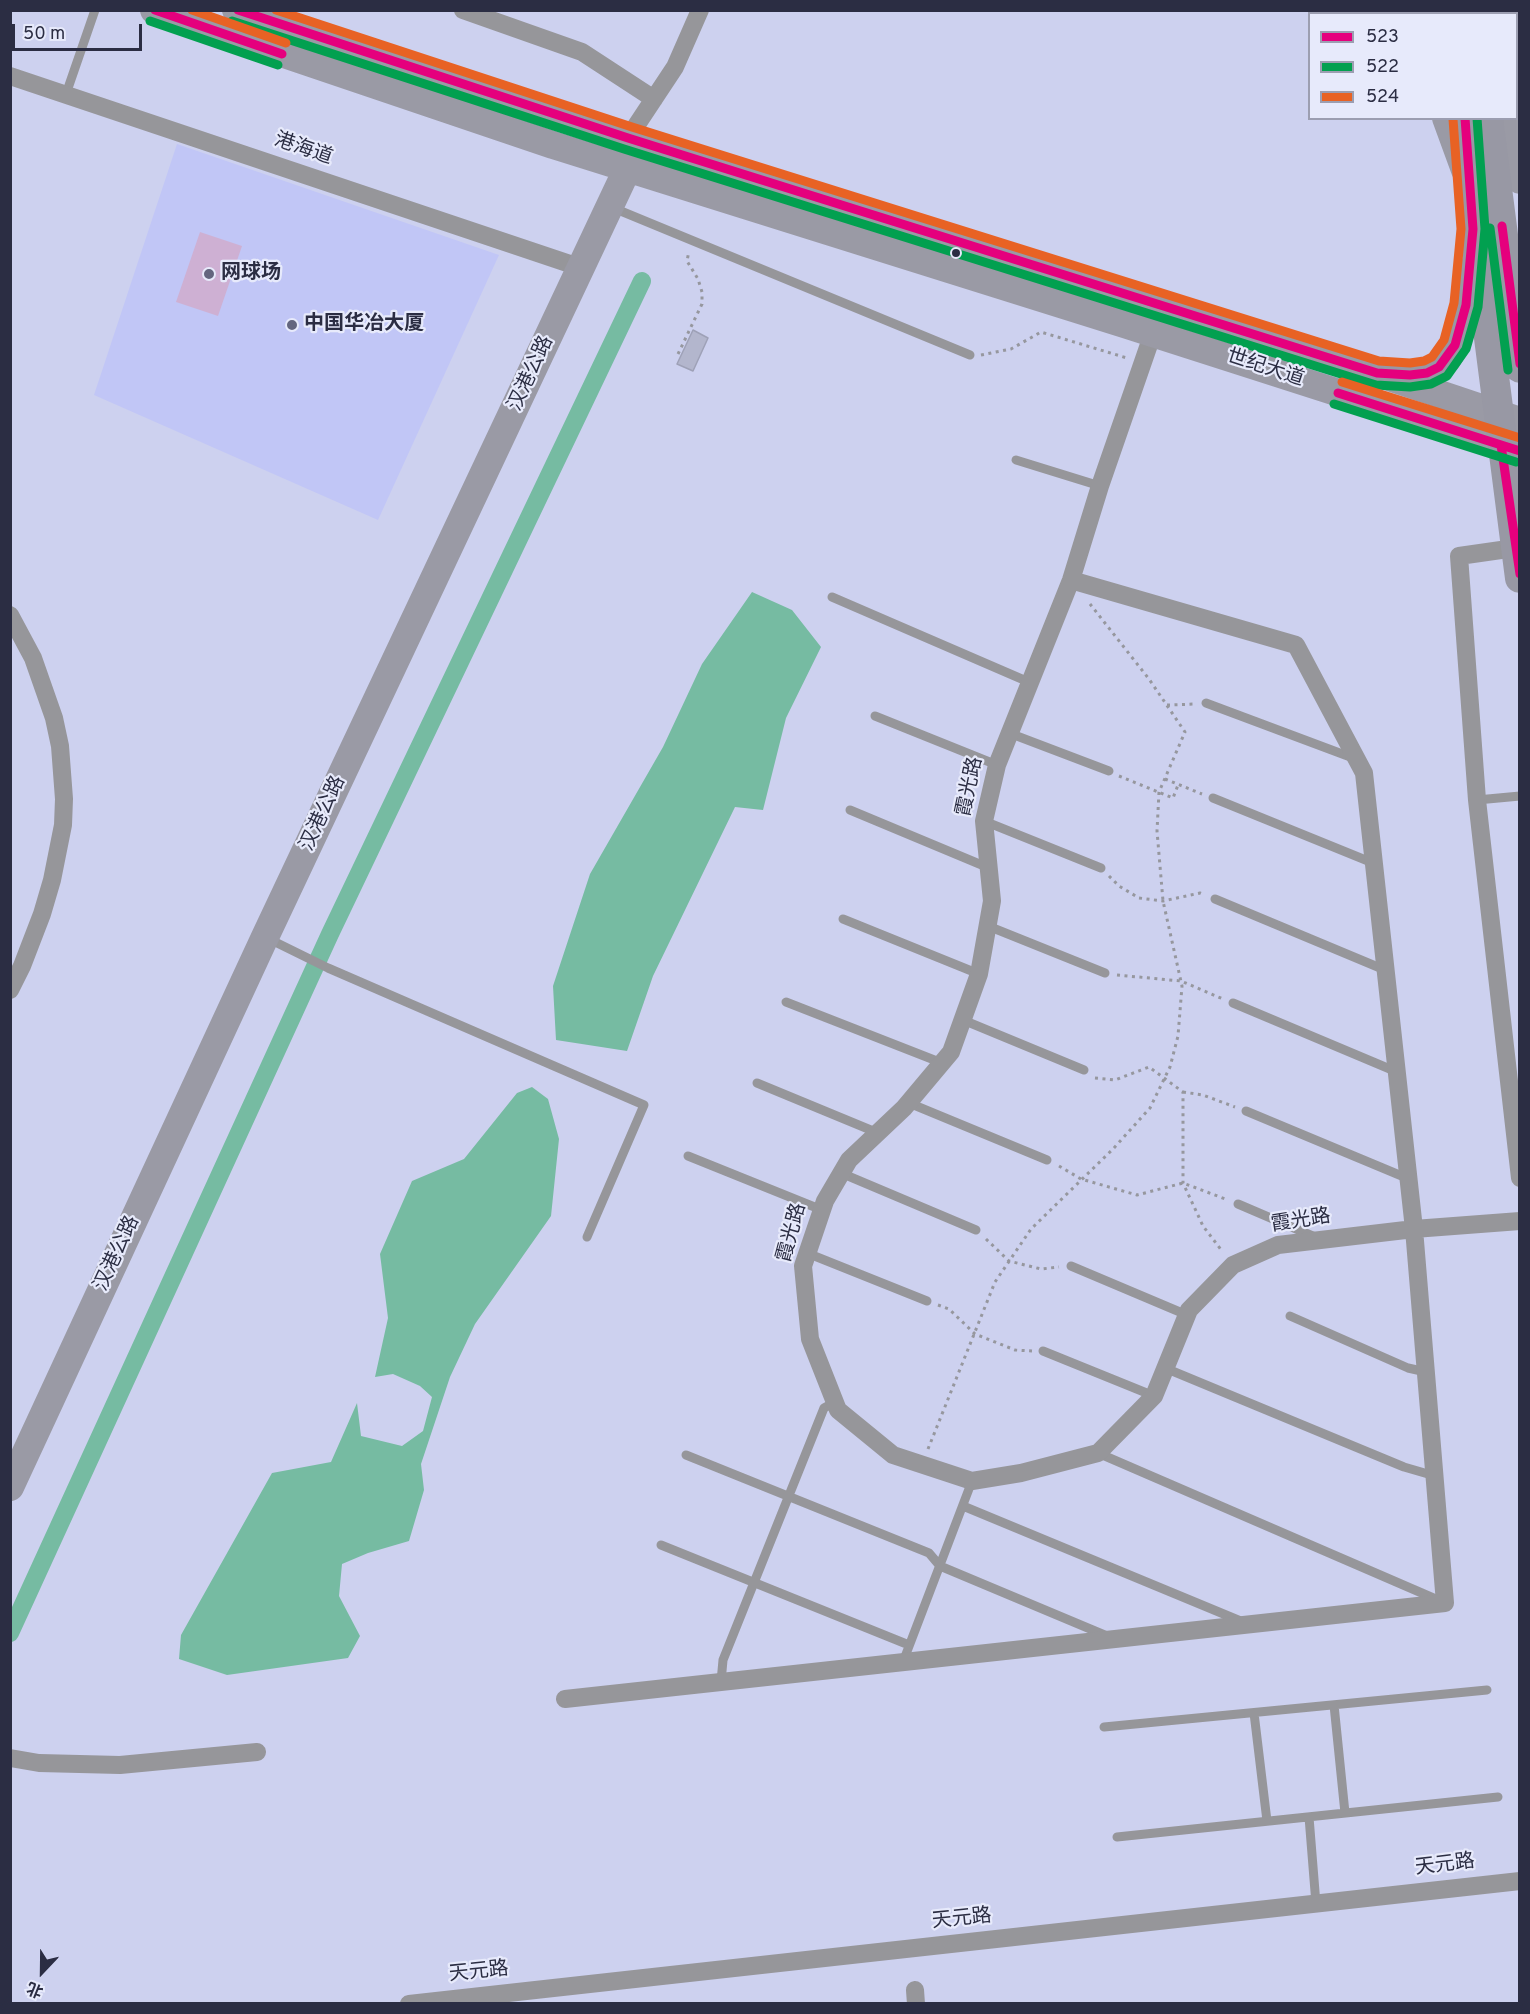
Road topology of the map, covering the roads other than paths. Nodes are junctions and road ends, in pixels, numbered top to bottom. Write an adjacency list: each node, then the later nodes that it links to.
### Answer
1 (95, 10): 7 (lane)
2 (154, 10): 13 (main road, 世纪大道)
3 (236, 10): 13 (main road, 世纪大道)
4 (463, 10): 8 (street)
5 (700, 10): 8 (street)
6 (10, 76): 7 (street, 港海道)
7 (66, 94): 18 (street, 港海道)
8 (654, 99): 13 (street)
9 (1447, 120): 14 (main road)
10 (1465, 120): 14 (highway)
11 (1488, 120): 21 (highway)
12 (1511, 120): 15 (main road)
13 (628, 153): 16 (main road, 汉港公路); 19 (main road, 世纪大道); 22 (main road, 世纪大道)
14 (1467, 177): 17 (highway)
15 (1520, 180)
16 (604, 204): 18 (main road, 汉港公路); 20 (lane)
17 (1473, 229): 22 (highway); 23 (highway)
18 (575, 266): 50 (main road, 汉港公路)
19 (1153, 333): 24 (main road, 世纪大道); 26 (street, 霞光路)
20 (970, 355)
21 (1520, 368)
22 (1377, 373): 23 (main road, 世纪大道)
23 (1508, 417): 24 (highway)
24 (1510, 448): 27 (highway)
25 (1016, 460): 26 (lane)
26 (1100, 486): 29 (street, 霞光路)
27 (1515, 548): 28 (highway); 41 (street)
28 (1520, 578)
29 (1071, 580): 32 (street, 霞光路); 36 (street)
30 (832, 597): 32 (lane)
31 (10, 615): 54 (street)
32 (1031, 683): 35 (street, 霞光路)
33 (1206, 703): 36 (lane)
34 (874, 716): 37 (lane)
35 (1009, 733): 37 (street, 霞光路); 38 (lane)
36 (1356, 758): 44 (street)
37 (997, 765): 43 (street, 霞光路)
38 (1108, 771)
39 (1520, 796): 41 (lane)
40 (1212, 798): 44 (lane)
41 (1477, 800): 69 (street)
42 (850, 810): 45 (lane)
43 (984, 820): 45 (street, 霞光路); 46 (lane)
44 (1373, 863): 51 (street)
45 (989, 868): 49 (street, 霞光路)
46 (1101, 868)
47 (1215, 899): 51 (lane)
48 (843, 919): 52 (lane)
49 (988, 926): 52 (street, 霞光路); 53 (lane)
50 (260, 935): 75 (lane); 88 (main road, 汉港公路); 92 (main road, 汉港公路)
51 (1385, 970): 60 (street)
52 (979, 974): 57 (street, 霞光路)
53 (1106, 974)
54 (10, 990)
55 (786, 1002): 58 (lane)
56 (1233, 1003): 60 (lane)
57 (963, 1020): 58 (street, 霞光路); 59 (lane)
58 (942, 1063): 62 (street, 霞光路)
59 (1084, 1070)
60 (1397, 1072): 68 (street)
61 (757, 1083): 64 (lane)
62 (909, 1102): 64 (street, 霞光路); 66 (lane)
63 (1246, 1111): 68 (lane)
64 (878, 1133): 67 (street, 霞光路)
65 (688, 1156): 71 (lane)
66 (1047, 1160)
67 (841, 1173): 71 (street, 霞光路); 74 (lane)
68 (1409, 1179): 73 (street)
69 (1520, 1179)
70 (1238, 1204): 76 (lane)
71 (822, 1210): 77 (street, 霞光路)
72 (1520, 1221): 73 (street, 霞光路)
73 (1414, 1229): 76 (street, 霞光路); 84 (street)
74 (976, 1230)
75 (587, 1237)
76 (1323, 1240): 80 (street, 霞光路)
77 (807, 1253): 79 (lane); 86 (street, 霞光路)
78 (1071, 1266): 80 (lane)
79 (927, 1301)
80 (1187, 1315): 83 (street, 霞光路)
81 (1290, 1316): 84 (lane)
82 (1043, 1351): 85 (lane)
83 (1165, 1368): 85 (street, 霞光路); 90 (lane)
84 (1426, 1372): 90 (street)
85 (1154, 1396): 87 (street, 霞光路)
86 (835, 1402): 91 (street, 霞光路); 93 (lane)
87 (1098, 1452): 91 (street, 霞光路); 98 (lane)
88 (10, 1453)
89 (686, 1455): 93 (lane)
90 (1435, 1476): 98 (street)
91 (972, 1481): 94 (lane)
92 (10, 1487)
93 (788, 1496): 96 (lane); 97 (lane)
94 (963, 1506): 96 (lane); 99 (lane)
95 (661, 1545): 97 (lane)
96 (940, 1566): 100 (lane); 101 (lane)
97 (753, 1583): 101 (lane); 102 (lane)
98 (1446, 1603): 99 (street)
99 (1249, 1624): 100 (street)
100 (1112, 1638): 101 (street)
101 (906, 1654): 102 (street)
102 (721, 1682): 104 (street)
103 (1487, 1690): 105 (lane)
104 (565, 1699)
105 (1334, 1705): 106 (lane); 111 (lane)
106 (1254, 1713): 107 (lane); 113 (lane)
107 (1104, 1727)
108 (257, 1752): 109 (street)
109 (10, 1758)
110 (1498, 1797): 111 (lane)
111 (1345, 1813): 112 (lane)
112 (1309, 1817): 113 (lane); 116 (lane)
113 (1267, 1821): 114 (lane)
114 (1117, 1837)
115 (1520, 1881): 116 (street, 天元路)
116 (1316, 1904): 117 (street, 天元路)
117 (409, 2004)

